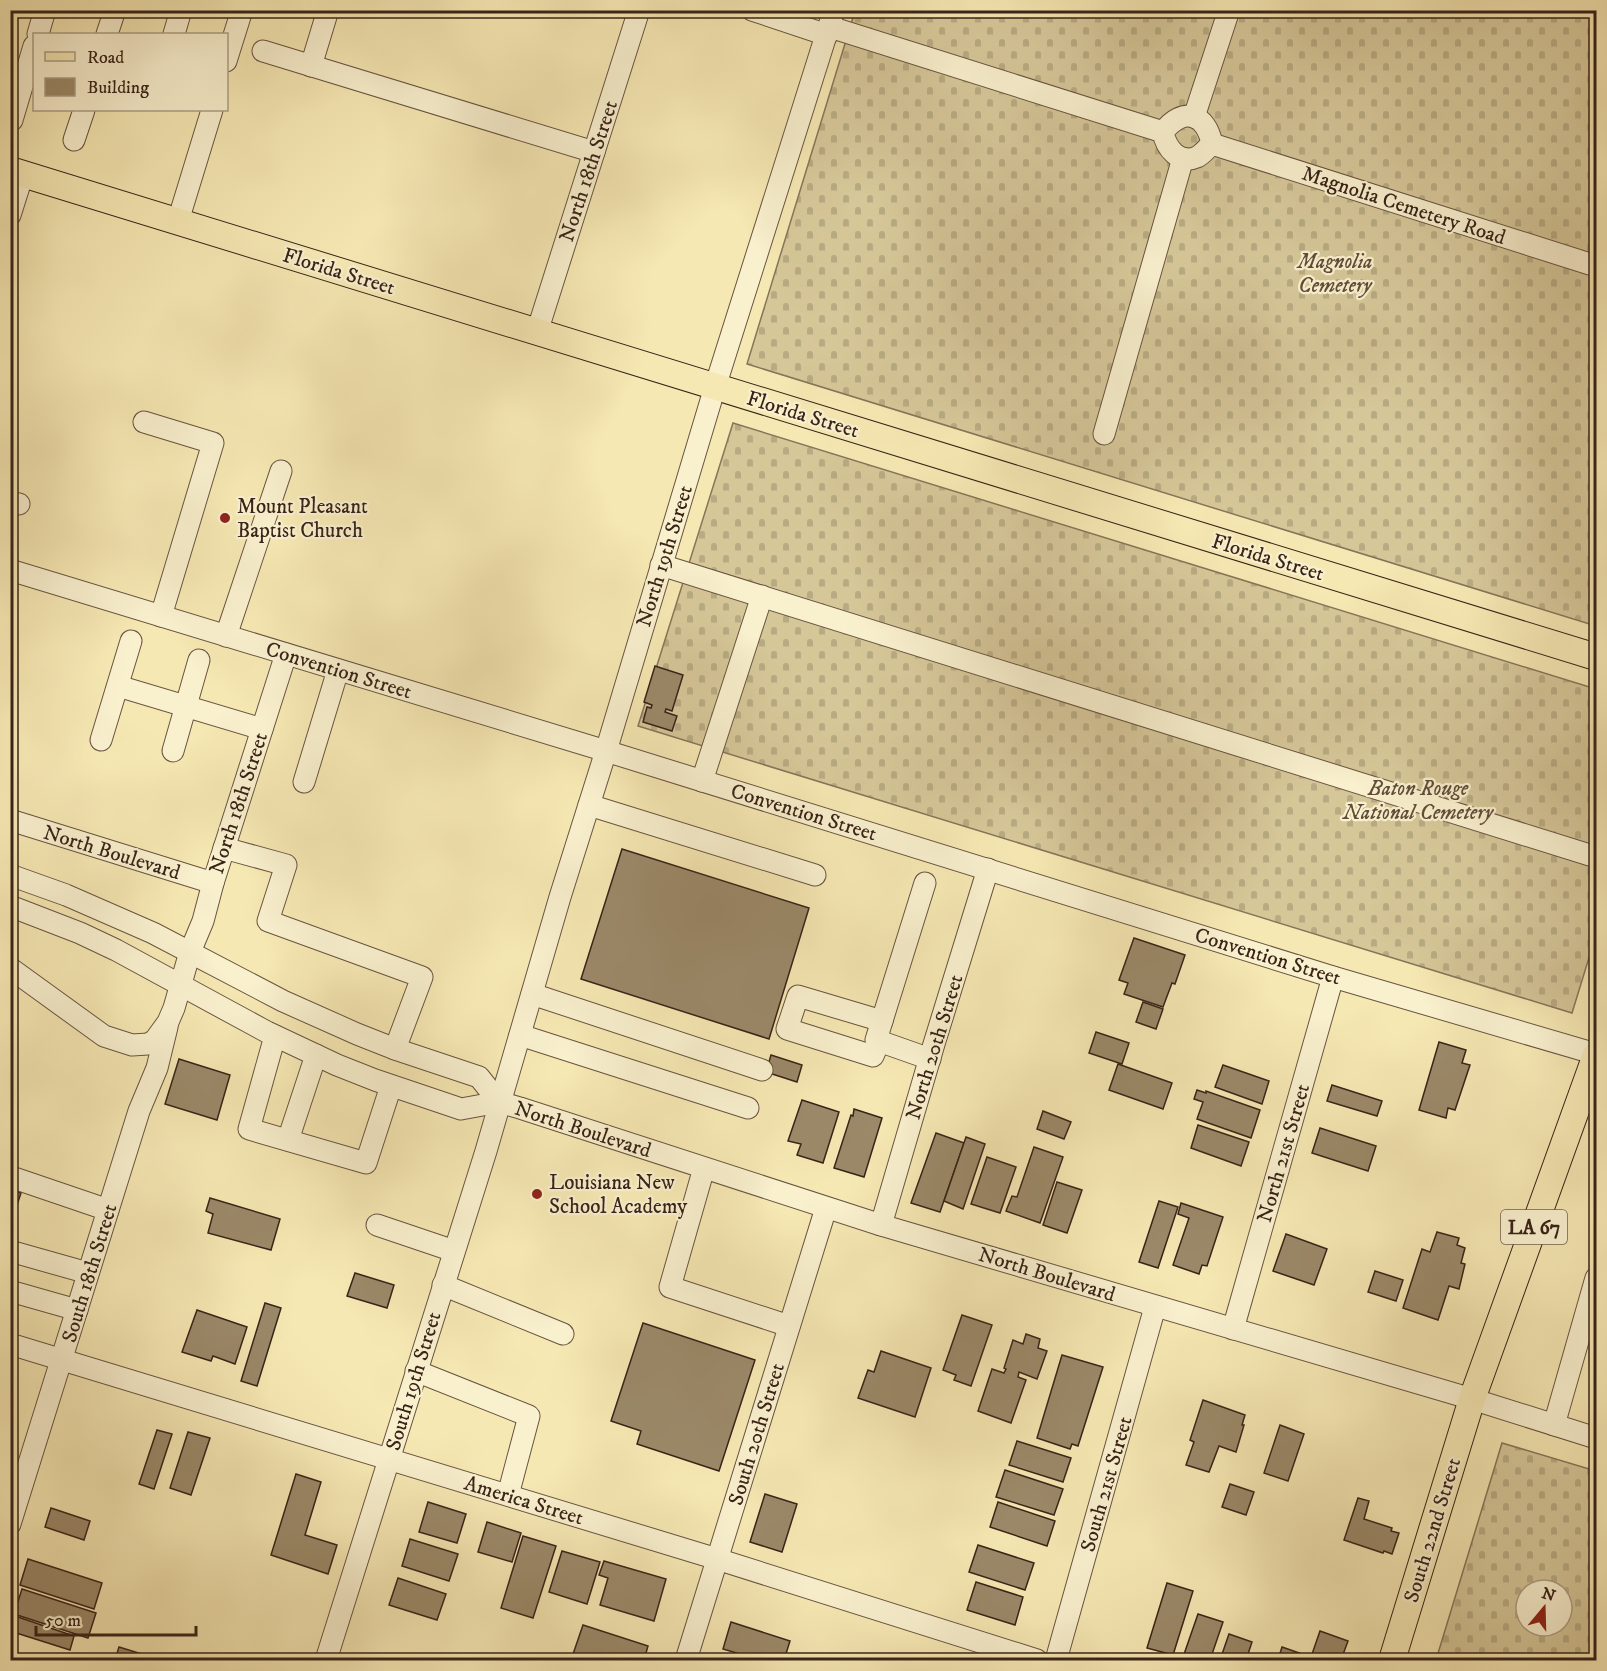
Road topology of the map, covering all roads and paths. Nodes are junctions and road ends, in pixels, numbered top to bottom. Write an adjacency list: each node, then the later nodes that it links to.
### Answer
1 (45, 10): 10 (street)
2 (115, 10): 11 (street)
3 (181, 10): 12 (street)
4 (242, 10): 15 (street)
5 (328, 10): 16 (street)
6 (639, 10): 24 (street, North 18th Street)
7 (752, 10): 9 (street)
8 (1229, 10): 19 (street)
9 (830, 24): 21 (street); 31 (street, North 19th Street)
10 (38, 33)
11 (107, 33)
12 (174, 33)
13 (33, 49): 20 (street)
14 (263, 51): 16 (street)
15 (228, 55)
16 (311, 66): 24 (street)
17 (84, 111): 22 (street)
18 (212, 111): 28 (street)
19 (1194, 117): 21 (street); 23 (street)
20 (10, 119)
21 (1163, 132): 25 (street)
22 (74, 140)
23 (1212, 144): 25 (street); 29 (street, Magnolia Cemetery Road)
24 (594, 152): 30 (street, North 18th Street)
25 (1183, 158): 33 (street)
26 (16, 172): 27 (street); 28 (main road, Florida Street)
27 (10, 215)
28 (178, 221): 30 (main road, Florida Street)
29 (1596, 266)
30 (537, 332): 31 (main road, Florida Street)
31 (715, 387): 35 (street, North 19th Street); 42 (main road, Florida Street)
32 (144, 422): 38 (street)
33 (1104, 434)
34 (282, 471): 39 (street)
35 (661, 565): 37 (street); 50 (street, North 19th Street)
36 (10, 570): 38 (street, Convention Street)
37 (762, 596): 51 (street); 56 (street)
38 (161, 616): 39 (street, Convention Street)
39 (226, 636): 41 (street, Convention Street)
40 (131, 641): 45 (street)
41 (286, 654): 44 (street, Convention Street); 47 (street, North 18th Street)
42 (1596, 657)
43 (200, 660): 46 (street)
44 (338, 670): 50 (street, Convention Street); 52 (street)
45 (118, 686): 46 (street); 48 (street)
46 (186, 706): 47 (street); 49 (street)
47 (262, 729): 55 (street, North 18th Street)
48 (101, 740)
49 (173, 751)
50 (606, 751): 51 (street, Convention Street); 53 (street, North 19th Street)
51 (702, 781): 57 (street, Convention Street)
52 (304, 782)
53 (589, 805): 59 (street); 67 (street, North 19th Street)
54 (10, 820): 60 (street, North Boulevard)
55 (224, 848): 60 (street, North 18th Street); 71 (street)
56 (1596, 857)
57 (988, 869): 65 (street, Convention Street); 74 (street, North 20th Street)
58 (10, 875): 63 (street, North Boulevard)
59 (815, 875)
60 (213, 883): 63 (street, North 18th Street)
61 (925, 883): 74 (street)
62 (10, 906): 66 (street, North Boulevard)
63 (190, 952): 66 (street); 71 (street, North Boulevard)
64 (10, 968): 68 (street)
65 (1334, 977): 73 (street, Convention Street); 95 (street, North 21st Street)
66 (180, 984): 68 (street); 70 (street, North Boulevard)
67 (531, 994): 69 (street, North 19th Street); 75 (street)
68 (168, 1022): 83 (street, South 18th Street)
69 (520, 1035): 77 (street, North 19th Street); 78 (street)
70 (275, 1036): 72 (street, North Boulevard); 79 (street)
71 (395, 1049): 77 (street, North Boulevard)
72 (316, 1055): 76 (street, North Boulevard); 79 (street)
73 (1596, 1055): 100 (main road, LA 67)
74 (930, 1059): 85 (street, North 20th Street)
75 (762, 1070)
76 (392, 1086): 77 (street, North Boulevard); 79 (street)
77 (499, 1102): 80 (street, North Boulevard); 87 (street, South 19th Street)
78 (748, 1108)
79 (288, 1140)
80 (704, 1168): 82 (street, North Boulevard); 94 (street)
81 (14, 1178): 83 (street)
82 (826, 1208): 85 (street, North Boulevard); 94 (street, South 20th Street)
83 (108, 1210): 88 (street, South 18th Street)
84 (377, 1225): 87 (street)
85 (881, 1225): 92 (street, North Boulevard)
86 (10, 1251): 88 (street)
87 (454, 1251): 90 (street, South 19th Street)
88 (88, 1273): 93 (street, South 18th Street)
89 (1596, 1278): 101 (street)
90 (443, 1285): 96 (street); 99 (street, South 19th Street)
91 (10, 1291): 93 (street)
92 (1155, 1307): 95 (street, North Boulevard); 110 (street, South 21st Street)
93 (77, 1310): 98 (street, South 18th Street)
94 (789, 1326): 106 (street, South 20th Street)
95 (1233, 1329): 100 (street, North Boulevard)
96 (563, 1334)
97 (10, 1344): 98 (street, America Street)
98 (62, 1360): 103 (street, America Street); 105 (street, South 18th Street)
99 (416, 1371): 103 (street, South 19th Street); 104 (street)
100 (1472, 1399): 101 (street, North Boulevard); 111 (main road, South 22nd Street / LA 67)
101 (1554, 1425): 102 (street, North Boulevard)
102 (1596, 1438)
103 (388, 1459): 104 (street, America Street); 107 (street, South 19th Street)
104 (508, 1495): 106 (street, America Street)
105 (10, 1524)
106 (717, 1559): 108 (street, South 20th Street); 109 (street, America Street)
107 (326, 1660)
108 (686, 1660)
109 (1037, 1660)
110 (1056, 1660)
111 (1392, 1660)

